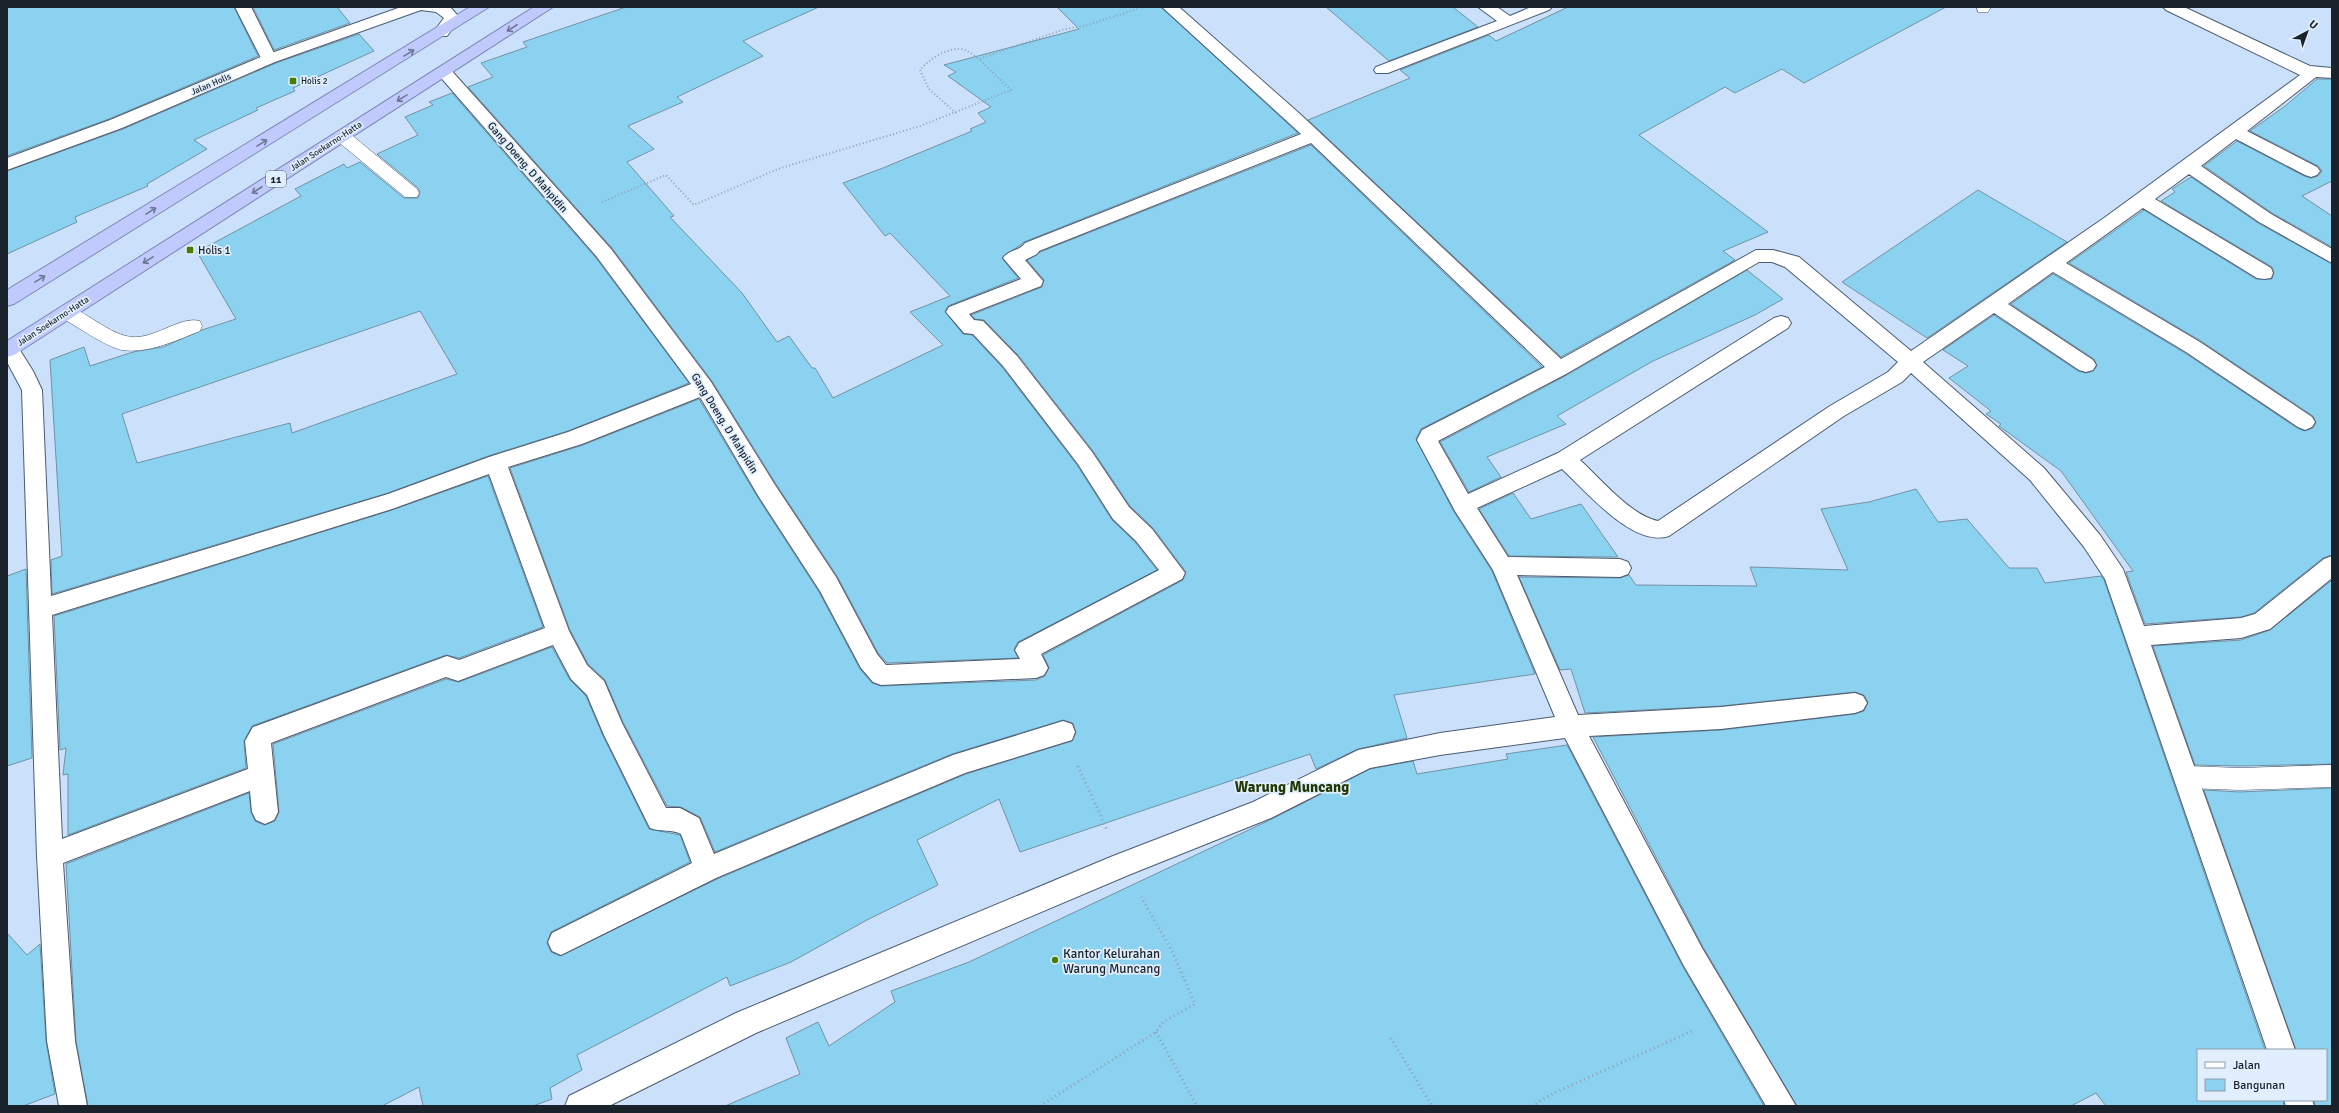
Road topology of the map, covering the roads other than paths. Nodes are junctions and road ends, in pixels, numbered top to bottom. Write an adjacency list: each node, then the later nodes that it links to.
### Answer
1 (243, 7): 12 (street)
2 (416, 7): 12 (street, Jalan Holis)
3 (426, 7): 11 (street)
4 (481, 7): 11 (highway)
5 (545, 7): 15 (highway, Jalan Soekarno-Hatta / 11, one-way to 15)
6 (1170, 7): 19 (street)
7 (1486, 7): 10 (street)
8 (1544, 7): 10 (street)
9 (2171, 7): 14 (street)
10 (1509, 22): 13 (street)
11 (441, 33): 28 (highway, one-way to 11)
12 (269, 59): 20 (street, Jalan Holis)
13 (1382, 70)
14 (2307, 71): 16 (street); 17 (street)
15 (444, 72): 18 (highway, Jalan Soekarno-Hatta / 11, one-way to 18); 37 (street, Gang Doeng. D Mahpidin)
16 (2332, 73)
17 (2236, 132): 21 (street); 22 (street)
18 (342, 136): 23 (lane); 30 (highway, Jalan Soekarno-Hatta / 11, one-way to 30)
19 (1313, 136): 36 (street); 37 (street, Gang Doeng. D Mahpidin)
20 (7, 164)
21 (2189, 166): 24 (street); 25 (street)
22 (2311, 171)
23 (411, 193)
24 (2141, 199): 26 (street); 27 (street)
25 (2332, 257)
26 (2053, 264): 29 (street); 38 (street)
27 (2264, 273)
28 (7, 299)
29 (1994, 304): 34 (street); 35 (street)
30 (66, 312): 32 (lane); 33 (highway, Jalan Soekarno-Hatta / 11)
31 (1781, 323): 39 (street)
32 (194, 326)
33 (8, 350): 45 (street)
34 (1910, 361): 36 (street); 39 (street); 47 (street)
35 (2086, 365)
36 (1559, 369): 41 (street)
37 (704, 387): 40 (street)
38 (2305, 422)
39 (1565, 459): 41 (street)
40 (496, 463): 45 (street); 46 (street)
41 (1463, 505): 43 (street)
42 (2332, 565): 47 (street)
43 (1502, 566): 44 (street); 49 (street)
44 (1620, 568)
45 (41, 609): 55 (street)
46 (558, 633): 51 (street); 56 (street)
47 (2136, 636): 53 (street)
48 (1855, 703): 49 (street)
49 (1571, 726): 60 (street); 61 (street)
50 (1063, 732): 56 (street)
51 (260, 776): 54 (street); 55 (street)
52 (2332, 776): 53 (lane)
53 (2187, 777): 58 (street)
54 (265, 812)
55 (50, 856): 59 (street)
56 (707, 869): 57 (street)
57 (561, 942)
58 (2281, 1049)
59 (73, 1106)
60 (579, 1106)
61 (1782, 1106)

